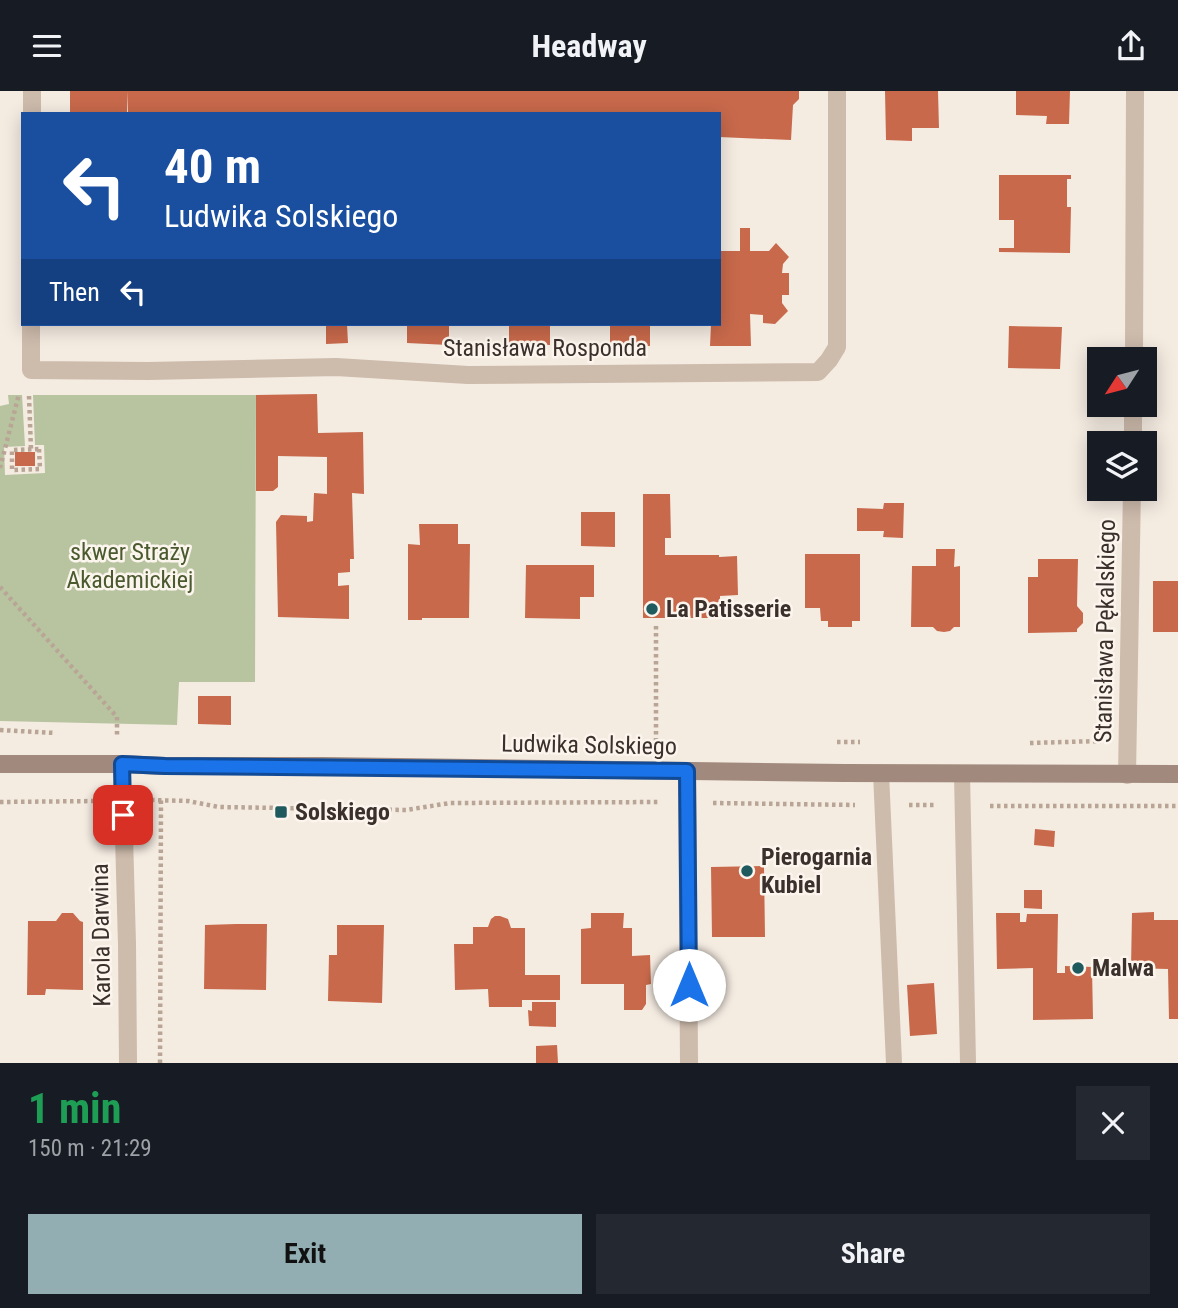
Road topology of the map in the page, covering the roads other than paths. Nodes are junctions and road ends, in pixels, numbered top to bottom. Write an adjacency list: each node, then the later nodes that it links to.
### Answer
1 (32, 91): 4 (street)
2 (837, 91): 5 (street, Stanisława Rosponda)
3 (1135, 91): 6 (street)
4 (32, 112)
5 (30, 326)
6 (1134, 347)
7 (1132, 501): 14 (street, Stanisława Pękalskiego)
8 (0, 764): 9 (main road, Ludwika Solskiego)
9 (122, 764): 10 (main road, Ludwika Solskiego); 15 (street, Karola Darwina)
10 (687, 771): 11 (main road, Ludwika Solskiego); 16 (street)
11 (881, 773): 12 (main road, Ludwika Solskiego); 17 (lane)
12 (961, 774): 14 (main road, Ludwika Solskiego); 18 (lane)
13 (1178, 774): 14 (main road, Ludwika Solskiego)
14 (1127, 775)
15 (128, 1063)
16 (689, 1063)
17 (894, 1063)
18 (968, 1063)

